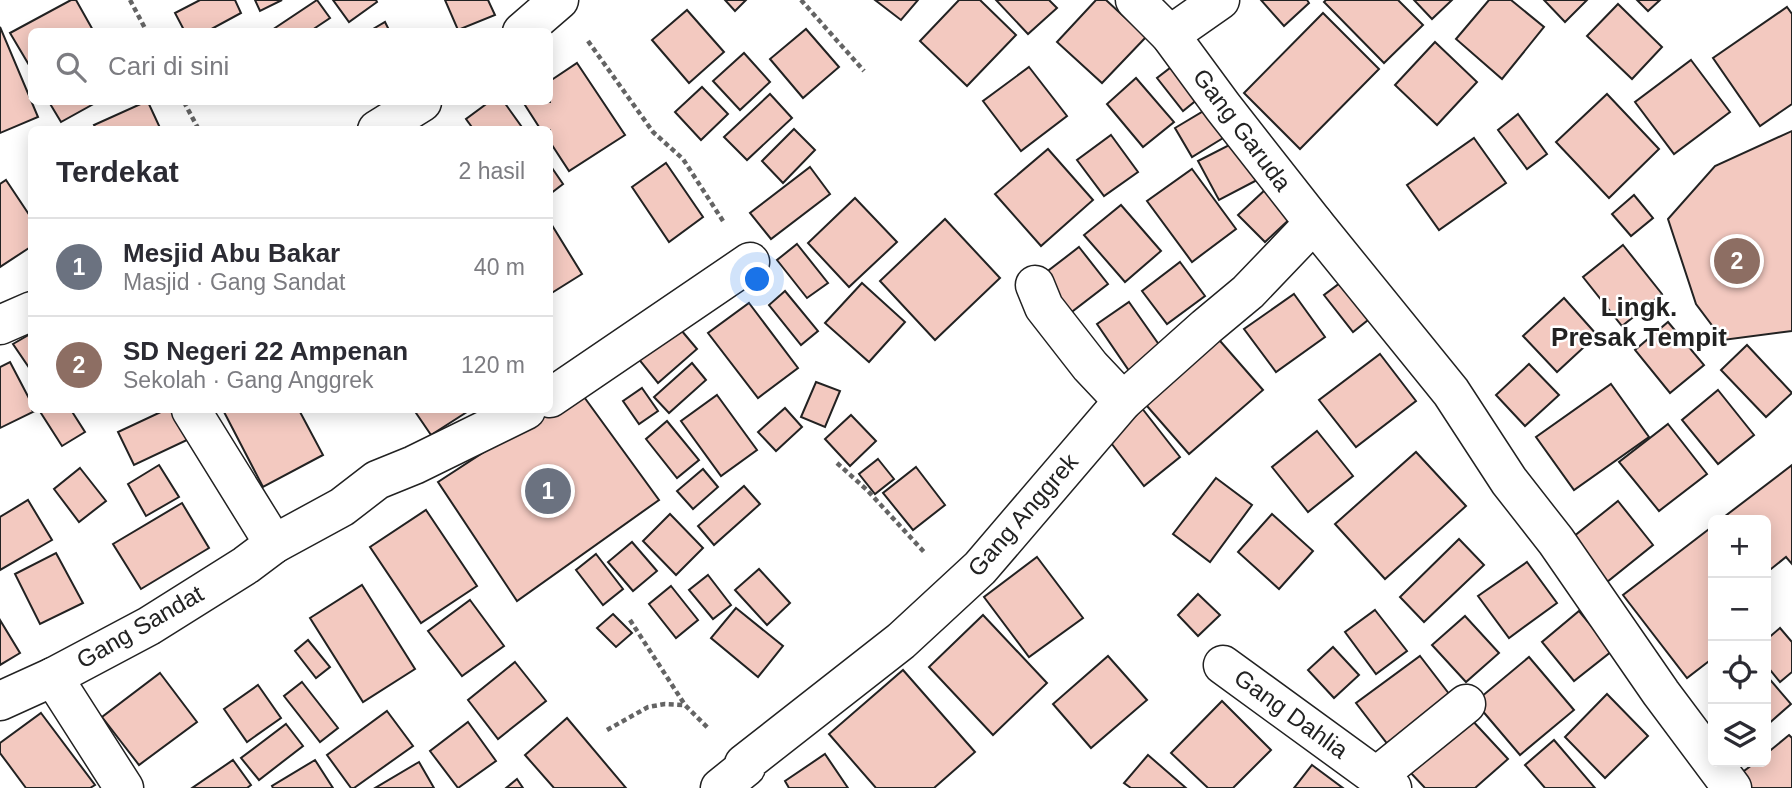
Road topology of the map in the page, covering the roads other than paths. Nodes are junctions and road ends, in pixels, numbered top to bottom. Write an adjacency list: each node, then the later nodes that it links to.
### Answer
1 (559, 0): 4 (street)
2 (1135, 0): 5 (street, Gang Garuda)
3 (1220, 0): 5 (street)
4 (527, 28)
5 (1170, 35): 8 (street, Gang Garuda)
6 (417, 105): 7 (street)
7 (383, 126)
8 (1314, 223): 14 (street, Gang Anggrek); 25 (street, Gang Garuda)
9 (750, 262): 13 (street)
10 (1035, 285): 14 (street)
11 (28, 313): 12 (street)
12 (0, 326)
13 (553, 396)
14 (1123, 401): 24 (street, Gang Anggrek)
15 (193, 413): 17 (street)
16 (520, 413): 17 (street, Gang Sandat)
17 (274, 544): 19 (street, Gang Sandat)
18 (1223, 665): 22 (street, Gang Dahlia)
19 (54, 677): 20 (street, Gang Sandat); 23 (street)
20 (0, 701)
21 (1466, 704): 22 (street)
22 (1385, 782)
23 (124, 788)
24 (720, 788)
25 (1732, 788)

